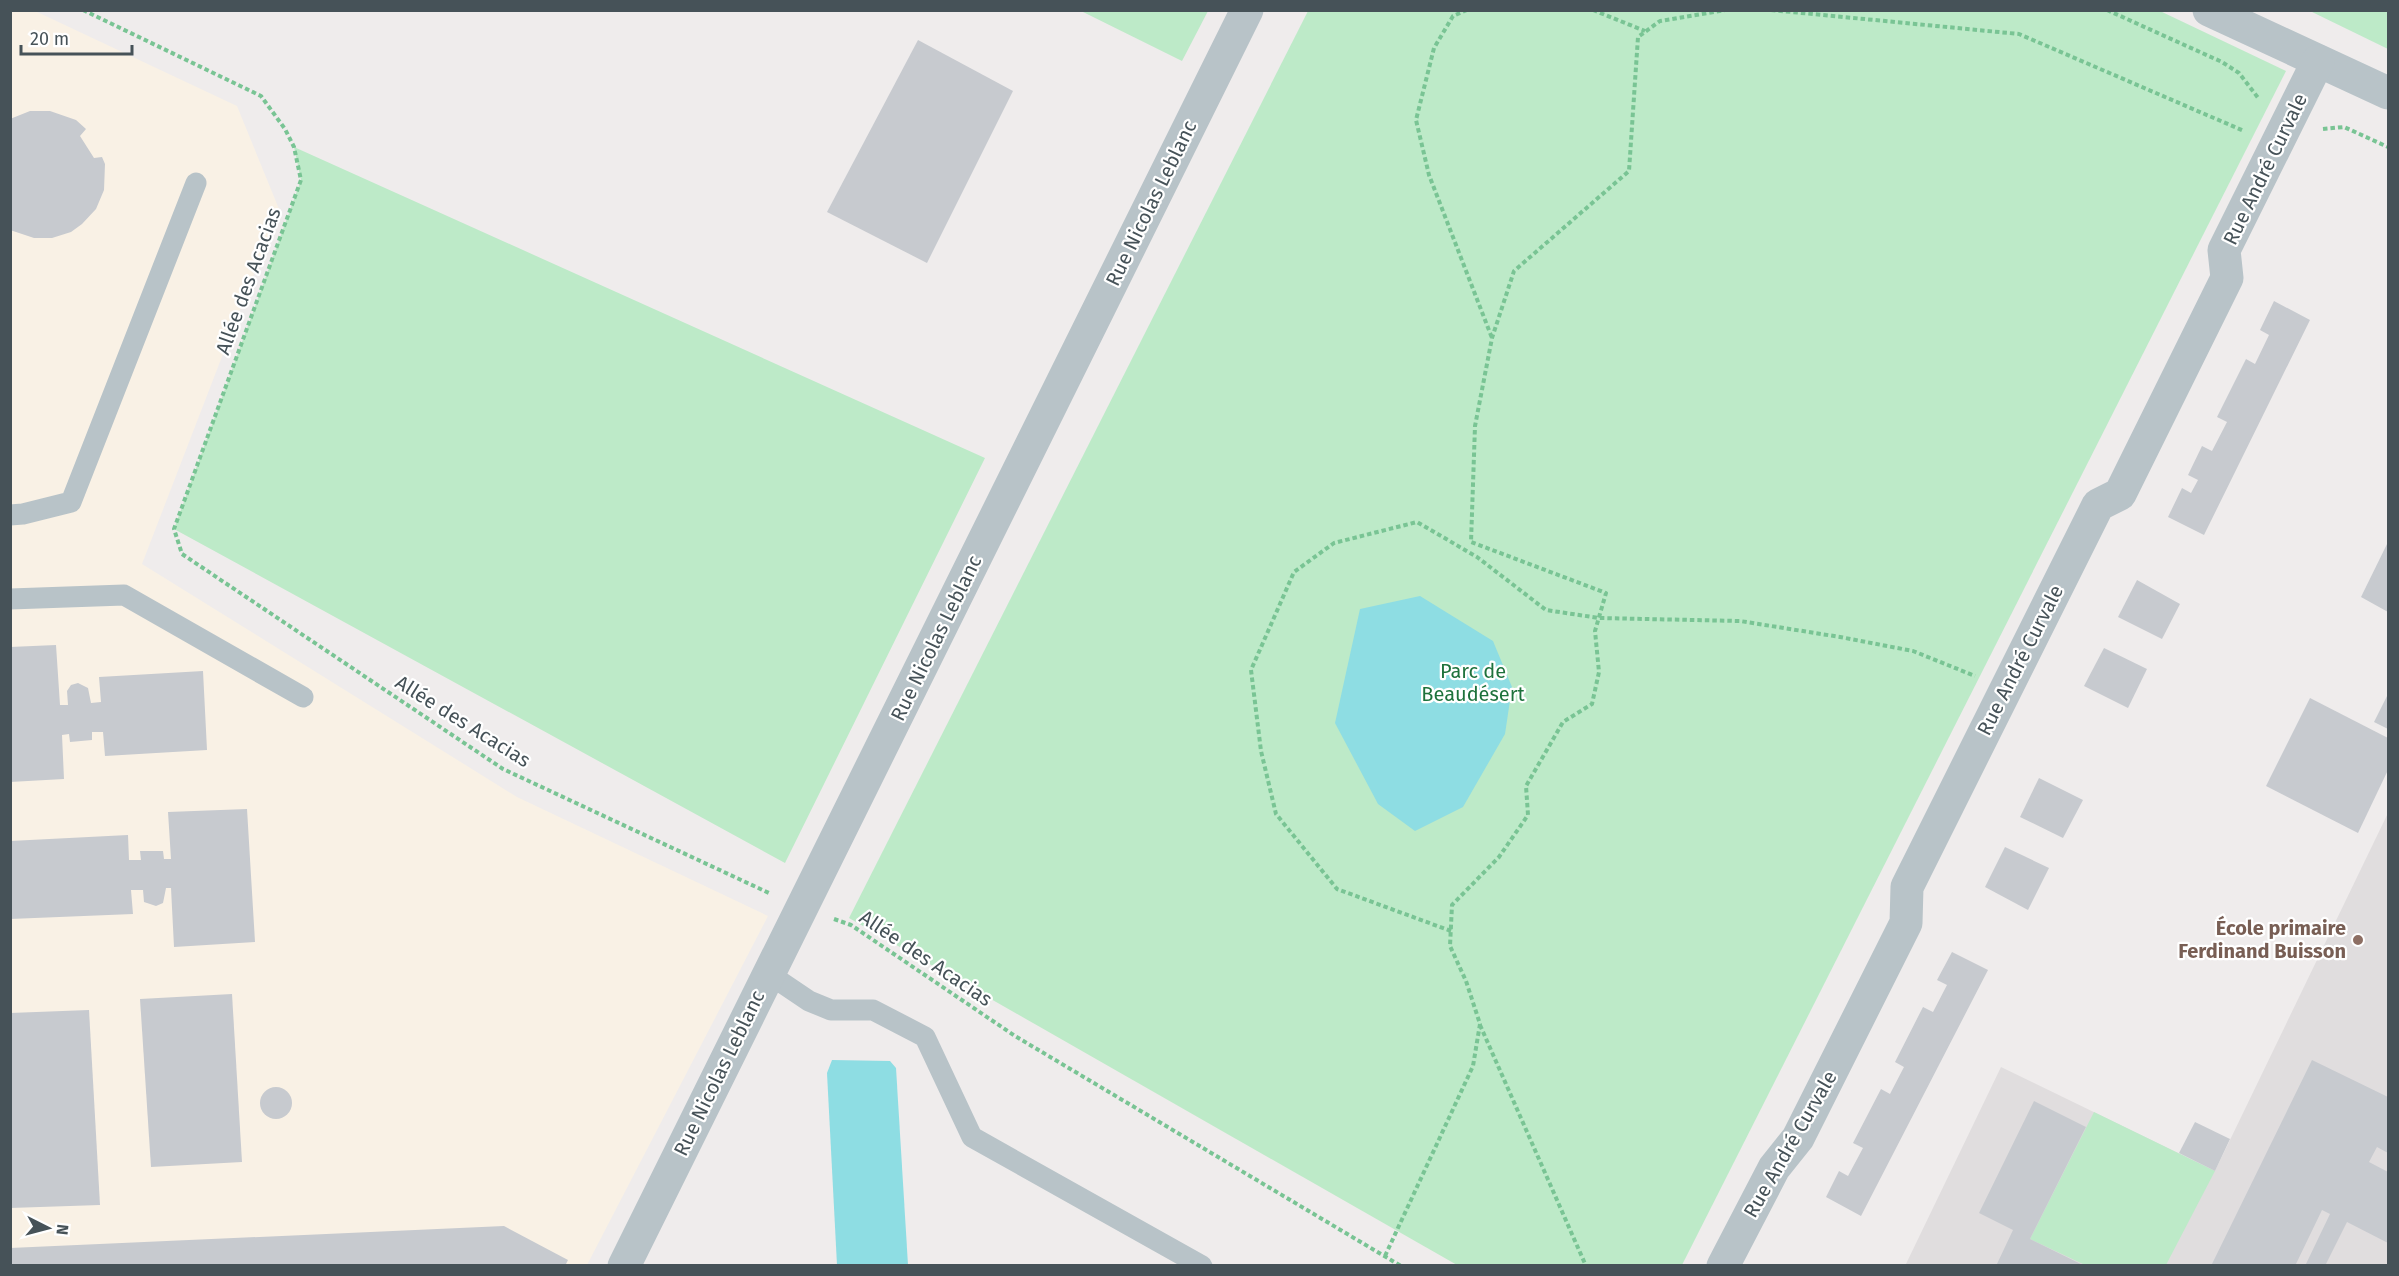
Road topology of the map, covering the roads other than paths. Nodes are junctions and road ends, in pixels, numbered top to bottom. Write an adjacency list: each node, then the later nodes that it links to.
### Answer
1 (1247, 10): 9 (street, Rue Nicolas Leblanc)
2 (2209, 10): 3 (street)
3 (2319, 61): 4 (street); 12 (street, Rue André Curvale)
4 (2388, 93)
5 (196, 183): 6 (lane)
6 (10, 514)
7 (10, 599): 8 (lane)
8 (303, 697)
9 (769, 974): 10 (street, Rue Nicolas Leblanc); 11 (lane)
10 (624, 1266)
11 (1202, 1266)
12 (1723, 1266)

